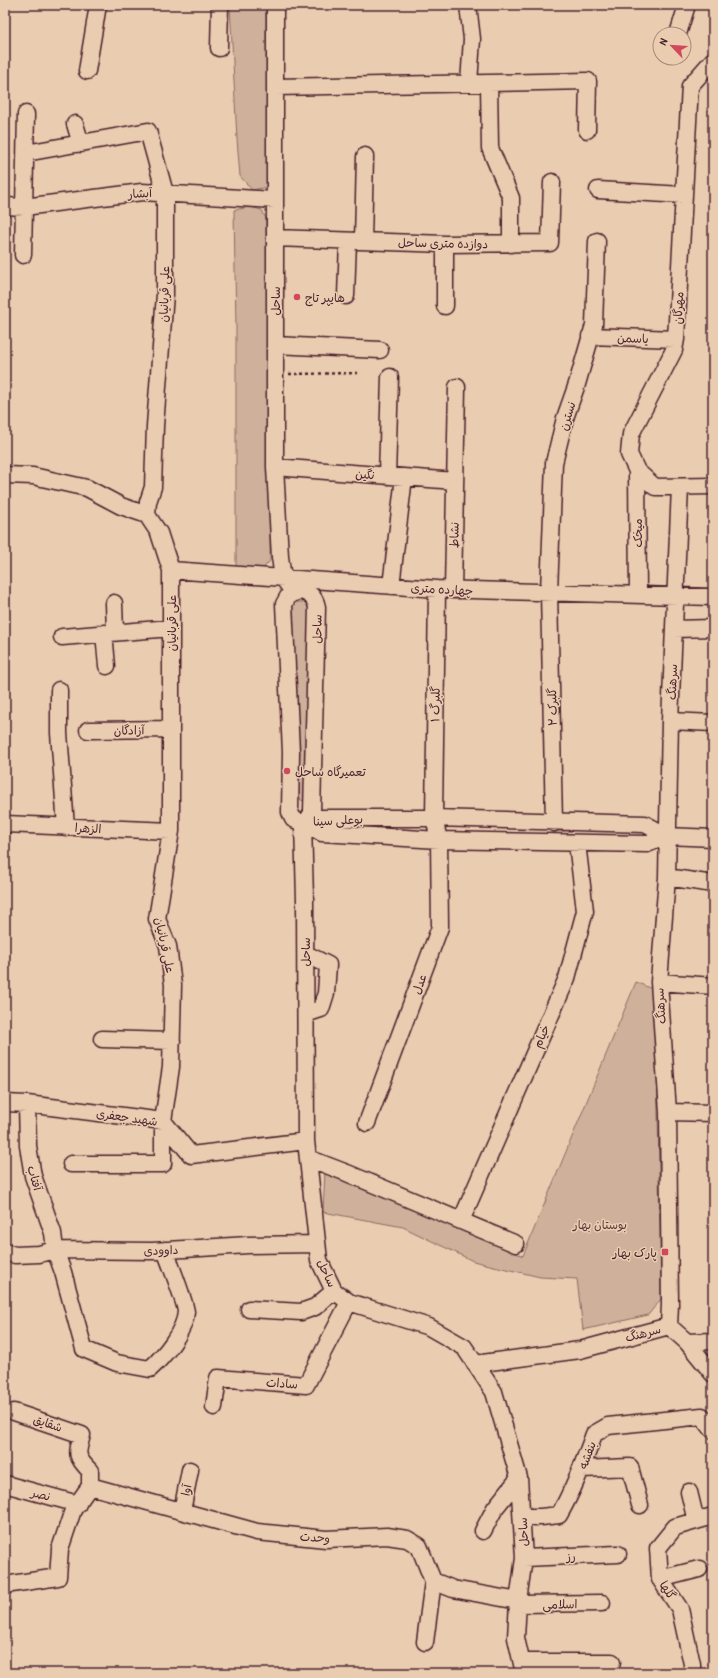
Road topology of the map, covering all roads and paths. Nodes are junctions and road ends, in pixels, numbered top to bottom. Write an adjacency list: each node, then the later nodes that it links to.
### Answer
1 (98, 5): 9 (street)
2 (220, 5): 7 (street)
3 (275, 5): 12 (street, ساحل)
4 (468, 5): 10 (street)
5 (687, 5): 6 (street)
6 (680, 26)
7 (219, 48)
8 (713, 60): 22 (street, مهرگان)
9 (87, 71)
10 (470, 83): 11 (street); 12 (street)
11 (489, 83): 15 (street); 30 (street)
12 (275, 87): 23 (street, ساحل)
13 (26, 114): 17 (street)
14 (74, 124): 16 (street)
15 (587, 130)
16 (81, 144): 17 (street); 21 (street, علی قربانیان)
17 (26, 153): 25 (street)
18 (365, 156): 27 (street)
19 (552, 182): 30 (street, دوازده متری ساحل)
20 (598, 190): 22 (street)
21 (165, 193): 23 (street, آبشار); 25 (street, آبشار); 50 (street, علی قربانیان)
22 (683, 195): 35 (street, مهرگان)
23 (275, 200): 26 (street, ساحل)
24 (5, 206): 25 (street, آبشار)
25 (24, 207): 31 (street)
26 (275, 238): 27 (street, دوازده متری ساحل); 36 (street, ساحل)
27 (355, 241): 29 (street, دوازده متری ساحل); 32 (street)
28 (597, 241): 34 (street, نسترن)
29 (445, 244): 30 (street, دوازده متری ساحل); 33 (street)
30 (511, 244)
31 (23, 255)
32 (346, 296)
33 (445, 306)
34 (590, 336): 35 (street, یاسمن); 56 (street, نسترن)
35 (676, 339): 43 (street, مهرگان)
36 (275, 345): 37 (street); 39 (street, ساحل)
37 (380, 350)
38 (361, 373): 39 (path)
39 (275, 374): 42 (street, ساحل)
40 (390, 376): 45 (street)
41 (456, 387): 47 (street, نشاط)
42 (275, 467): 45 (street, نگین); 52 (street, ساحل)
43 (637, 471): 49 (street, مهرگان); 58 (street, میخک)
44 (5, 475): 50 (street)
45 (387, 476): 46 (street, نگین)
46 (404, 477): 47 (street, نگین); 53 (street)
47 (455, 481): 55 (street, نشاط)
48 (713, 486): 49 (street, مهرگان)
49 (680, 487): 59 (street, سرهنگ)
50 (147, 516): 51 (street, علی قربانیان)
51 (171, 570): 52 (street, چهارده متری); 62 (street, علی قربانیان)
52 (283, 578): 53 (street, چهارده متری); 57 (street, ساحل)
53 (390, 586): 54 (street, چهارده متری)
54 (437, 589): 55 (street, چهارده متری); 73 (street, گلبرگ ۱)
55 (453, 590): 56 (street, چهارده متری)
56 (549, 592): 58 (street, چهارده متری); 75 (street, گلبرک ۲)
57 (294, 593): 74 (street); 74 (street, ساحل)
58 (638, 595): 59 (street, چهارده متری)
59 (676, 596): 60 (street, چهارده متری); 64 (street, سرهنگ)
60 (713, 597)
61 (114, 603): 65 (street)
62 (171, 628): 65 (street); 71 (street, علی قربانیان)
63 (713, 628): 64 (street)
64 (674, 629): 69 (street, سرهنگ)
65 (110, 633): 66 (street); 67 (street)
66 (62, 637)
67 (107, 666)
68 (59, 690): 77 (street)
69 (670, 721): 70 (street); 79 (street, سرهنگ)
70 (713, 724)
71 (171, 729): 72 (street, آزادگان); 78 (street, علی قربانیان)
72 (88, 730)
73 (434, 818): 74 (street, بوعلی سینا); 75 (street, بوعلی سینا); 81 (street, گلبرگ ۱)
74 (303, 822): 81 (street, بوعلی سینا); 85 (street, ساحل)
75 (554, 823): 79 (street, بوعلی سینا)
76 (5, 824): 77 (street, الزهرا)
77 (66, 827): 78 (street, الزهرا)
78 (171, 831): 90 (street, علی قربانیان)
79 (667, 836): 80 (street, بوعلی سینا); 82 (street, بوعلی سینا); 83 (street, سرهنگ)
80 (713, 838)
81 (439, 840): 82 (street, بوعلی سینا); 96 (street, عدل)
82 (576, 843): 100 (street, خیام)
83 (667, 877): 84 (street); 86 (street, سرهنگ)
84 (713, 884)
85 (306, 954): 88 (street, ساحل); 88 (street)
86 (658, 982): 87 (street); 93 (street, سرهنگ)
87 (713, 986)
88 (306, 1014): 97 (street, ساحل)
89 (102, 1038): 90 (street)
90 (172, 1040): 95 (street, علی قربانیان)
91 (5, 1103): 92 (street, شهید جعفری)
92 (27, 1104): 95 (street, شهید جعفری); 103 (street, آفتاب)
93 (668, 1112): 94 (street); 109 (street, سرهنگ)
94 (713, 1113)
95 (163, 1121): 97 (street, شهید جعفری); 99 (street, علی قربانیان)
96 (367, 1123)
97 (306, 1141): 98 (street, ساحل)
98 (308, 1158): 100 (street); 101 (street, ساحل)
99 (71, 1164)
100 (461, 1221): 102 (street)
101 (317, 1244): 104 (street, داوودی); 106 (street, ساحل)
102 (516, 1244)
103 (55, 1250): 104 (street, داوودی); 104 (street, آفتاب); 105 (street, داوودی)
104 (165, 1250)
105 (5, 1252)
106 (334, 1291): 107 (street, ساحل); 108 (street)
107 (349, 1302): 112 (street, ساحل); 114 (street, سادات)
108 (249, 1309)
109 (669, 1326): 111 (street); 112 (street, سرهنگ)
110 (713, 1341): 111 (street)
111 (687, 1342): 113 (street)
112 (475, 1364): 119 (street, ساحل)
113 (713, 1374)
114 (214, 1407)
115 (14, 1412): 121 (street, شقایق)
116 (713, 1430): 118 (street, بنفشه)
117 (190, 1470): 125 (street, آوا)
118 (582, 1470): 124 (street); 127 (street, بنفشه)
119 (519, 1478): 127 (street, ساحل); 129 (street)
120 (5, 1484): 123 (street, نصر)
121 (90, 1486): 123 (street); 125 (street, وحدت)
122 (689, 1492): 128 (street)
123 (78, 1504): 135 (street)
124 (640, 1504)
125 (182, 1510): 134 (street, وحدت)
126 (713, 1516): 128 (street, گلها)
127 (522, 1517): 131 (street, ساحل)
128 (696, 1521): 133 (street, گلها)
129 (483, 1531)
130 (618, 1554): 131 (street, رز)
131 (524, 1558): 136 (street, ساحل)
132 (699, 1569): 133 (street)
133 (660, 1579): 141 (street, گلها)
134 (433, 1581): 136 (street); 138 (street)
135 (5, 1584)
136 (517, 1603): 137 (street, اسلامی); 140 (street, ساحل)
137 (602, 1603)
138 (425, 1642)
139 (612, 1662): 140 (street)
140 (523, 1668)
141 (692, 1673)

